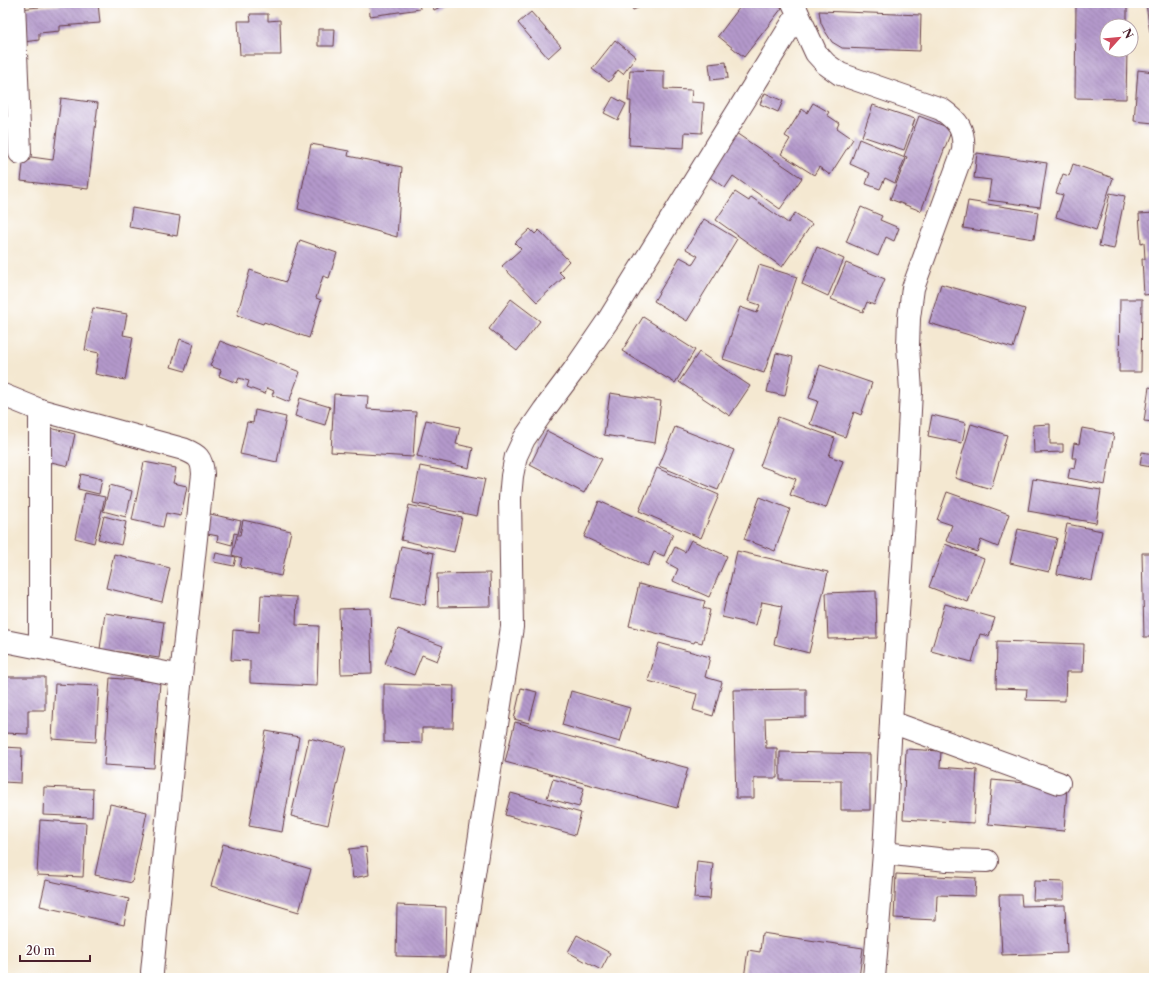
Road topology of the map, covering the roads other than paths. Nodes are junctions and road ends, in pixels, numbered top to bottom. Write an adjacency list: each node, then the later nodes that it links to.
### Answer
1 (14, 3): 3 (street)
2 (796, 9): 9 (street); 14 (street)
3 (20, 153)
4 (3, 394): 5 (street)
5 (40, 410): 6 (street); 8 (street)
6 (40, 634)
7 (5, 641): 8 (street)
8 (181, 676): 13 (street)
9 (891, 722): 10 (street); 11 (street)
10 (1059, 783)
11 (884, 853): 12 (street); 15 (street)
12 (987, 861)
13 (152, 972)
14 (458, 978)
15 (874, 978)

